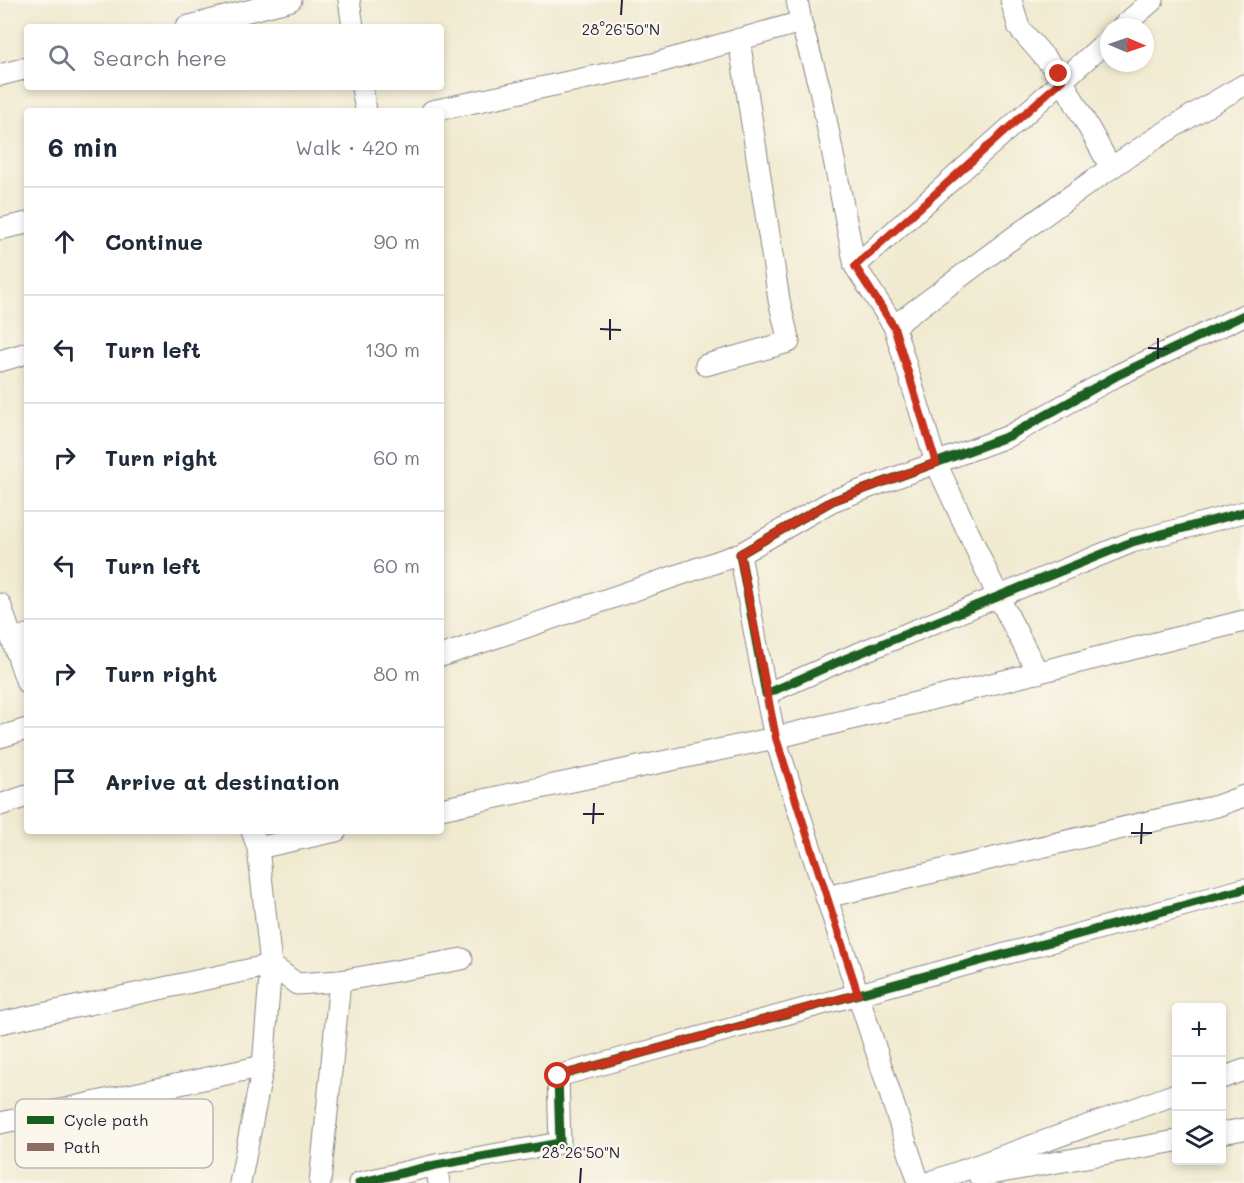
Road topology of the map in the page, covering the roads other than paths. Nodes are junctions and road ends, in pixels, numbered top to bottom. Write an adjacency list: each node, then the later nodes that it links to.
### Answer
1 (291, 0): 8 (street)
2 (349, 0): 9 (street)
3 (797, 0): 7 (street)
4 (1011, 0): 14 (street)
5 (1153, 0): 6 (street)
6 (1132, 18)
7 (801, 22): 10 (street); 22 (street)
8 (198, 24)
9 (353, 24)
10 (739, 39): 18 (street); 27 (street)
11 (1100, 47): 14 (street)
12 (24, 69): 13 (street)
13 (0, 75)
14 (1062, 80): 19 (street); 22 (street)
15 (1244, 85): 19 (street)
16 (362, 90): 17 (street)
17 (366, 108)
18 (444, 108)
19 (1111, 168): 24 (street)
20 (24, 224): 21 (street)
21 (0, 229)
22 (855, 266): 24 (street)
23 (1244, 315): 28 (street)
24 (894, 327): 28 (street)
25 (24, 354): 26 (street)
26 (0, 361)
27 (706, 365)
28 (936, 463): 30 (street); 31 (street)
29 (1244, 512): 31 (street)
30 (740, 554): 35 (street); 38 (street)
31 (998, 596): 37 (street); 38 (street)
32 (0, 604): 34 (street)
33 (1244, 621): 37 (street)
34 (19, 637): 36 (street)
35 (444, 655)
36 (24, 666)
37 (1038, 673): 41 (street)
38 (766, 693): 41 (street)
39 (24, 730): 40 (street)
40 (0, 737)
41 (776, 738): 45 (street); 49 (street)
42 (1244, 796): 49 (street)
43 (24, 797): 44 (street)
44 (0, 805)
45 (444, 808)
46 (306, 834): 47 (street)
47 (255, 839): 51 (street)
48 (1244, 889): 53 (street)
49 (826, 897): 53 (street)
50 (462, 959): 52 (street)
51 (271, 965): 52 (street); 54 (street); 55 (street)
52 (340, 981): 67 (street)
53 (858, 994): 65 (street); 69 (street)
54 (0, 1023)
55 (264, 1066): 59 (street); 66 (street)
56 (1244, 1070): 57 (street)
57 (1226, 1076)
58 (1172, 1095): 70 (street)
59 (111, 1099)
60 (15, 1120): 61 (street)
61 (0, 1123)
62 (1244, 1129): 63 (street)
63 (1226, 1132)
64 (1172, 1142): 71 (street)
65 (437, 1174): 68 (street)
66 (240, 1183)
67 (320, 1183)
68 (359, 1183)
69 (919, 1183)
70 (928, 1183)
71 (937, 1183)

